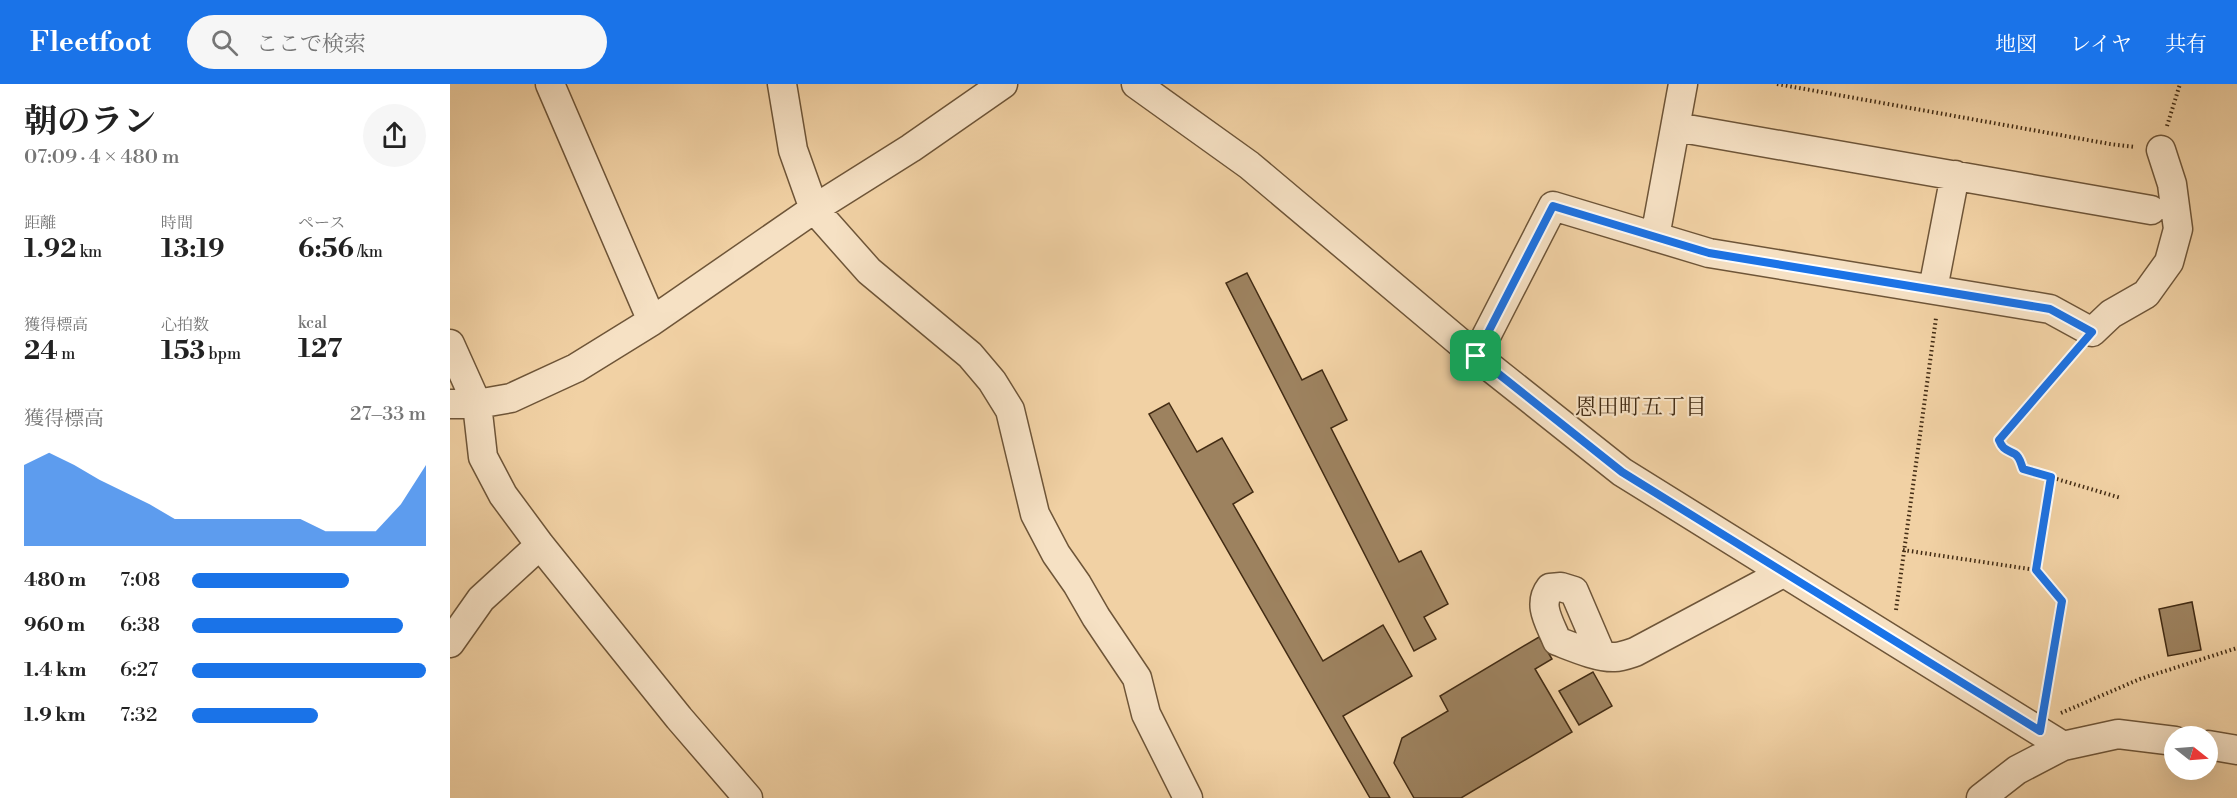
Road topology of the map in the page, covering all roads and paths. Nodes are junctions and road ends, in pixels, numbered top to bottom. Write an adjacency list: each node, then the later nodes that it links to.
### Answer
1 (550, 84): 15 (street)
2 (782, 84): 11 (street)
3 (1003, 84): 11 (street)
4 (1136, 84): 18 (street)
5 (1683, 84): 8 (street)
6 (1777, 84): 9 (path)
7 (2180, 84): 9 (path)
8 (1676, 127): 10 (street); 13 (street)
9 (2161, 150): 16 (street)
10 (1955, 175): 12 (street); 14 (street)
11 (814, 209): 15 (street); 36 (street)
12 (2151, 210)
13 (1655, 237): 14 (street); 18 (street)
14 (1936, 289): 16 (street); 23 (path)
15 (652, 321): 19 (street)
16 (2092, 332): 20 (path)
17 (450, 344): 19 (street)
18 (1476, 356): 25 (street)
19 (464, 404): 22 (street)
20 (2051, 477): 21 (path); 24 (path)
21 (2121, 498)
22 (540, 545): 27 (street); 35 (street)
23 (1903, 550): 24 (path); 26 (path)
24 (2036, 570): 30 (path)
25 (1783, 573): 26 (street); 29 (street)
26 (1891, 639): 30 (street)
27 (450, 643)
28 (2237, 648): 30 (path)
29 (1601, 654)
30 (2040, 731): 32 (street)
31 (2164, 740): 32 (street)
32 (2063, 746): 37 (street)
33 (2218, 747): 34 (street)
34 (2237, 750)
35 (748, 798)
36 (1188, 798)
37 (1981, 798)

